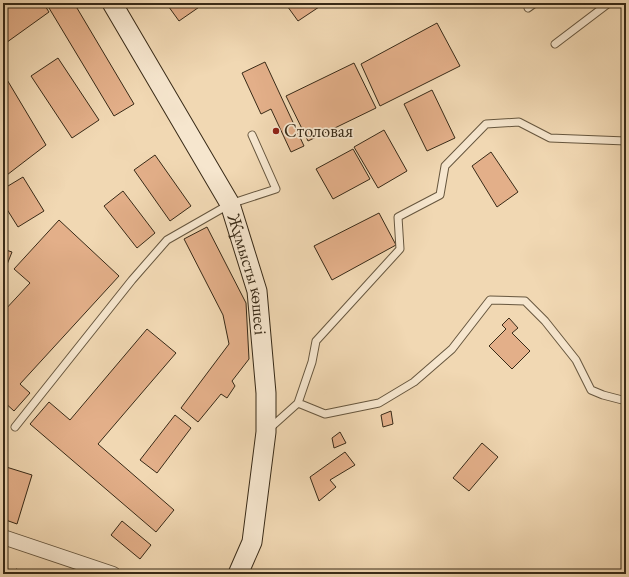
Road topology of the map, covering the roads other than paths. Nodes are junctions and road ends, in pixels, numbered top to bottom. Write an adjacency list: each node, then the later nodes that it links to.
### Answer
1 (112, 3): 8 (main road, Жұмысты көшесі)
2 (535, 3): 4 (lane)
3 (609, 3): 5 (lane)
4 (528, 8)
5 (555, 44)
6 (252, 135): 8 (lane)
7 (626, 141): 10 (lane)
8 (230, 204): 11 (lane); 12 (main road, Жұмысты көшесі)
9 (626, 401): 10 (lane)
10 (298, 402): 12 (lane)
11 (15, 427)
12 (266, 432): 15 (main road, Жұмысты көшесі)
13 (3, 537): 14 (street)
14 (113, 574)
15 (238, 574)

